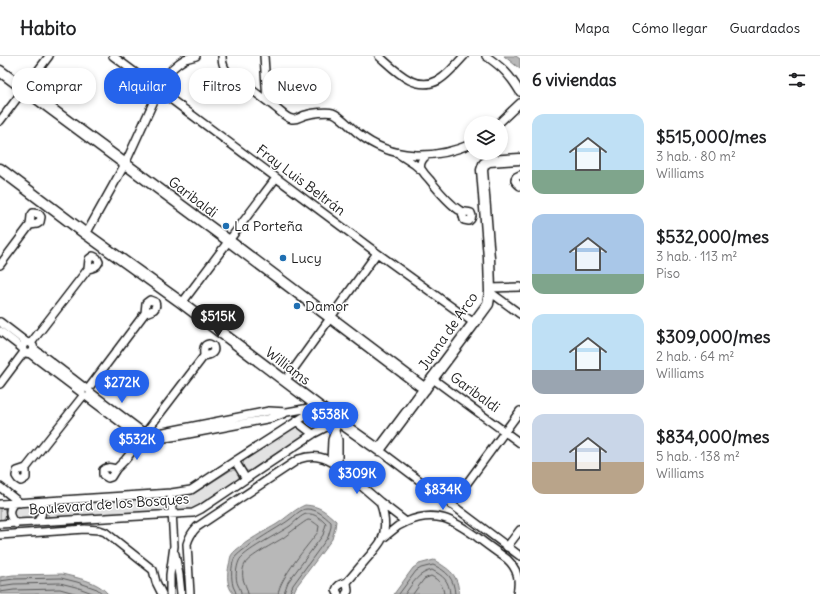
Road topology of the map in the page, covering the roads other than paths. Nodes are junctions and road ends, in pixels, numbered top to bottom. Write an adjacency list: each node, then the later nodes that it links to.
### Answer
1 (49, 56): 9 (street)
2 (113, 56): 10 (street, Fray Luis Beltrán)
3 (196, 56): 11 (street)
4 (264, 56): 12 (street)
5 (379, 56): 6 (street)
6 (464, 56)
7 (486, 56): 15 (street)
8 (222, 59): 16 (street)
9 (40, 68)
10 (129, 68)
11 (173, 68)
12 (265, 68)
13 (0, 71): 14 (street, Garibaldi)
14 (12, 80)
15 (520, 92)
16 (263, 98)
17 (12, 104): 24 (street)
18 (45, 104): 29 (street, Garibaldi)
19 (153, 104): 29 (street)
20 (176, 104): 33 (street, Fray Luis Beltrán)
21 (271, 104): 26 (street)
22 (519, 105): 23 (street)
23 (507, 116)
24 (0, 121)
25 (464, 147): 27 (street)
26 (394, 151): 27 (street); 31 (street)
27 (427, 156): 31 (street)
28 (520, 159): 43 (street, Juana de Arco)
29 (125, 164): 37 (street); 38 (street, Garibaldi)
30 (0, 169): 37 (street, Williams)
31 (421, 170): 35 (street)
32 (520, 175): 34 (street)
33 (276, 178): 38 (street); 39 (street, Fray Luis Beltrán)
34 (520, 186)
35 (462, 212)
36 (30, 225): 40 (street)
37 (86, 234): 44 (street, Williams)
38 (229, 241): 44 (street); 47 (street, Garibaldi)
39 (377, 253): 47 (street); 49 (street, Fray Luis Beltrán)
40 (0, 264)
41 (88, 269): 51 (street)
42 (520, 287): 43 (street)
43 (490, 290): 46 (street); 49 (street, Juana de Arco)
44 (182, 303): 54 (street, Williams)
45 (145, 313): 57 (street)
46 (520, 314)
47 (331, 317): 54 (street); 56 (street, Garibaldi)
48 (0, 322): 51 (street)
49 (474, 323): 53 (street, Juana de Arco)
50 (0, 331): 51 (street)
51 (28, 348): 55 (street); 57 (street)
52 (204, 356): 64 (street)
53 (433, 379): 56 (street, Juana de Arco); 62 (street, Garibaldi)
54 (285, 381): 58 (street, Williams)
55 (0, 384)
56 (425, 389): 66 (street, Juana de Arco)
57 (86, 393): 64 (street); 70 (street)
58 (319, 406): 60 (street, Boulevard de los Bosques); 61 (street, Williams); 64 (street)
59 (520, 411): 62 (street)
60 (296, 421): 63 (street); 67 (street, Boulevard de los Bosques)
61 (337, 426): 63 (street, Boulevard de los Bosques); 66 (street, Williams); 68 (street); 69 (street)
62 (505, 432): 65 (street, Garibaldi); 79 (street)
63 (313, 434): 72 (street, Boulevard de los Bosques)
64 (144, 435): 71 (street)
65 (520, 443)
66 (379, 450): 79 (street, Williams)
67 (235, 461): 72 (street); 74 (street, Boulevard de los Bosques)
68 (331, 461): 69 (street); 95 (street)
69 (338, 466): 76 (street)
70 (26, 468)
71 (116, 469)
72 (246, 479): 80 (street, Boulevard de los Bosques)
73 (0, 487): 77 (street)
74 (171, 494): 75 (street, Boulevard de los Bosques); 80 (street)
75 (36, 502): 77 (street, Boulevard de los Bosques); 81 (street)
76 (380, 502): 82 (street); 87 (street)
77 (17, 503): 78 (street, Boulevard de los Bosques); 84 (street)
78 (0, 504)
79 (451, 505): 89 (street, Williams)
80 (172, 514): 81 (street, Boulevard de los Bosques); 88 (street)
81 (37, 522): 84 (street, Boulevard de los Bosques)
82 (406, 522): 87 (street); 98 (street)
83 (0, 524): 84 (street, Boulevard de los Bosques)
84 (16, 524)
85 (520, 530): 89 (street)
86 (0, 535): 92 (street)
87 (383, 538): 91 (street)
88 (174, 546): 93 (street); 94 (street)
89 (507, 547): 90 (street, Williams)
90 (520, 556)
91 (348, 582): 96 (street); 97 (street)
92 (162, 594)
93 (170, 594)
94 (180, 594)
95 (190, 594)
96 (338, 594)
97 (346, 594)
98 (517, 594)

